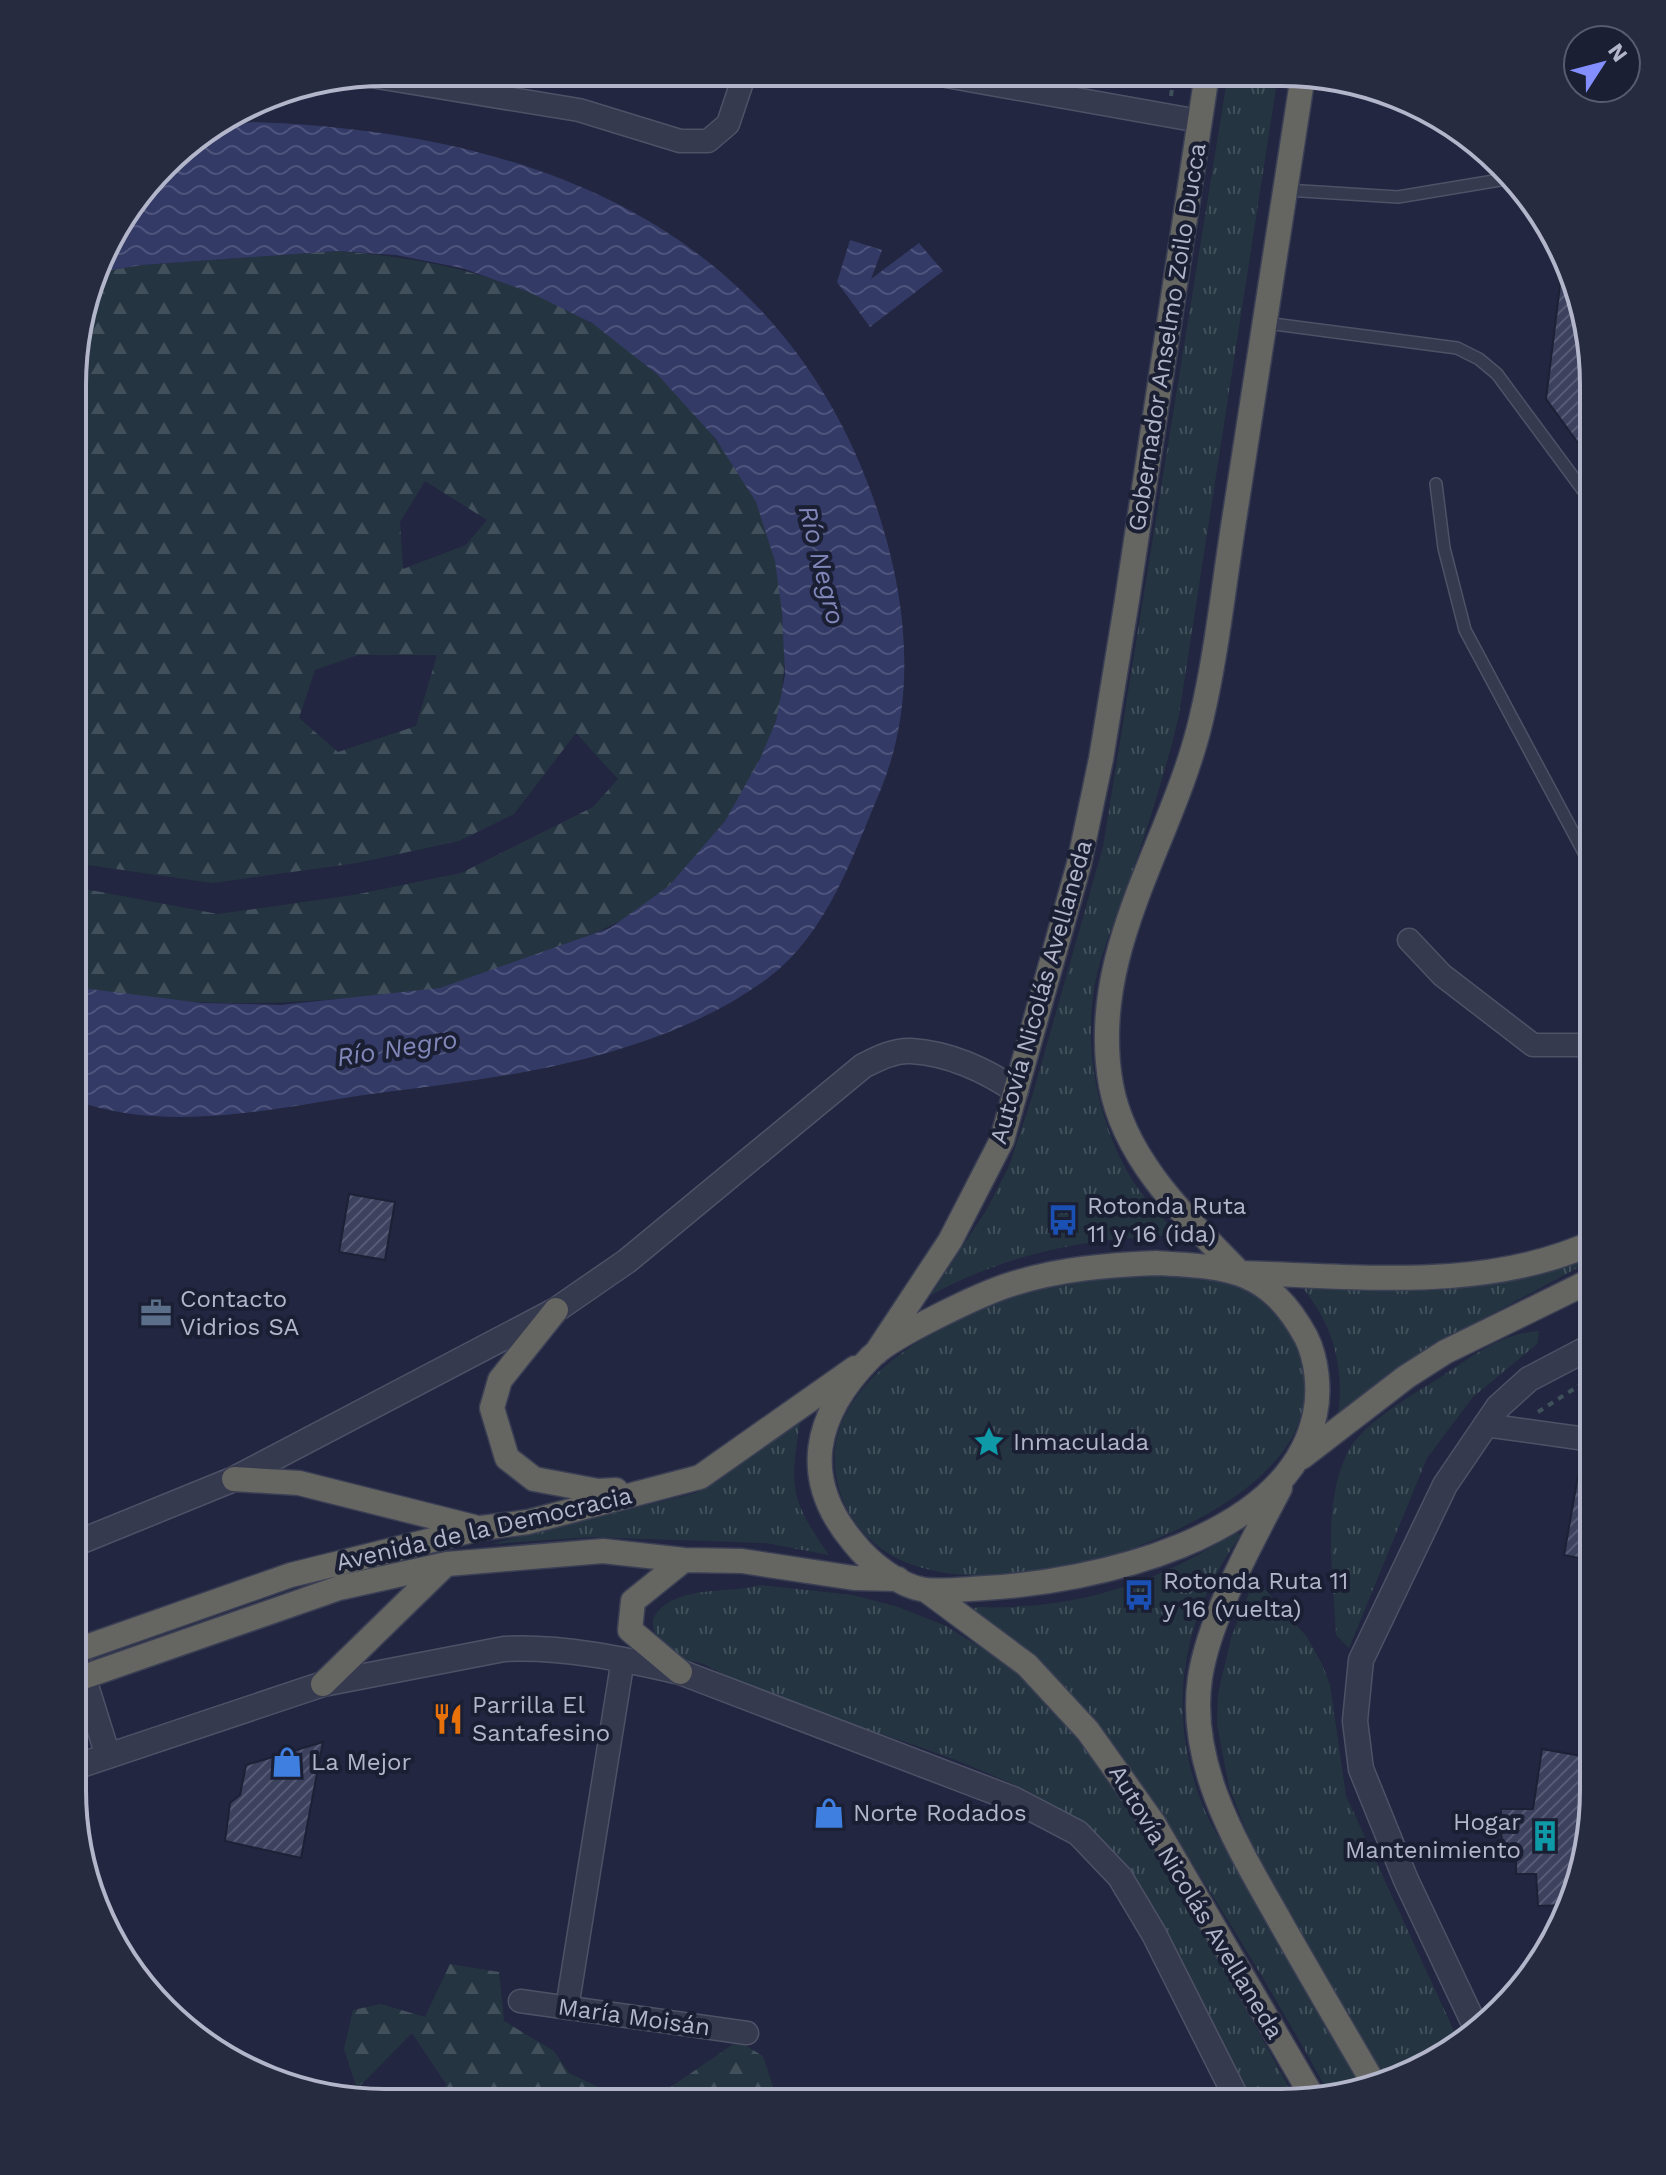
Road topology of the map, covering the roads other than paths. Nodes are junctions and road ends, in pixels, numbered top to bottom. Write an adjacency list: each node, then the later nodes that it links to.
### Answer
1 (432, 86): 2 (street)
2 (741, 86)
3 (1002, 86): 6 (street)
4 (1205, 86): 6 (highway, Gobernador Anselmo Zoilo Ducca)
5 (1301, 87): 8 (highway)
6 (1199, 121): 12 (highway, Gobernador Anselmo Zoilo Ducca)
7 (1498, 180): 8 (lane)
8 (1286, 190): 9 (highway)
9 (1266, 323): 11 (lane); 18 (highway)
10 (1436, 484): 13 (lane)
11 (1580, 486)
12 (1127, 600): 16 (highway, Autovía Nicolás Avellaneda)
13 (1580, 845)
14 (1409, 940): 15 (street)
15 (1580, 1045)
16 (1016, 1091): 20 (street); 22 (highway, Autovía Nicolás Avellaneda)
17 (1580, 1247): 18 (highway)
18 (1240, 1272): 22 (highway); 25 (highway)
19 (1580, 1286): 25 (highway)
20 (556, 1310): 26 (street); 27 (highway)
21 (1580, 1352): 23 (street)
22 (873, 1355): 27 (highway, Avenida de la Democracia); 32 (highway, Autovía Nicolás Avellaneda)
23 (1485, 1425): 24 (street); 44 (street)
24 (1580, 1438)
25 (1294, 1464): 33 (highway); 46 (highway)
26 (234, 1479): 28 (highway); 29 (street)
27 (658, 1487): 28 (highway, Avenida de la Democracia)
28 (481, 1528): 34 (highway, Avenida de la Democracia)
29 (86, 1539)
30 (684, 1560): 31 (highway, Avenida de la Democracia); 32 (highway, Avenida de la Democracia); 36 (highway)
31 (447, 1564): 37 (highway, Avenida de la Democracia); 38 (highway)
32 (901, 1579): 33 (highway)
33 (926, 1590): 47 (highway, Autovía Nicolás Avellaneda)
34 (86, 1644)
35 (623, 1659): 36 (street); 38 (street); 43 (street)
36 (680, 1672): 48 (street)
37 (86, 1677)
38 (323, 1684): 40 (street)
39 (86, 1700): 40 (street)
40 (108, 1756): 41 (street)
41 (86, 1763)
42 (520, 2001): 43 (street, María Moisán)
43 (567, 2008): 45 (street, María Moisán)
44 (1472, 2020)
45 (747, 2033)
46 (1369, 2076)
47 (1307, 2087)
48 (1232, 2089)

